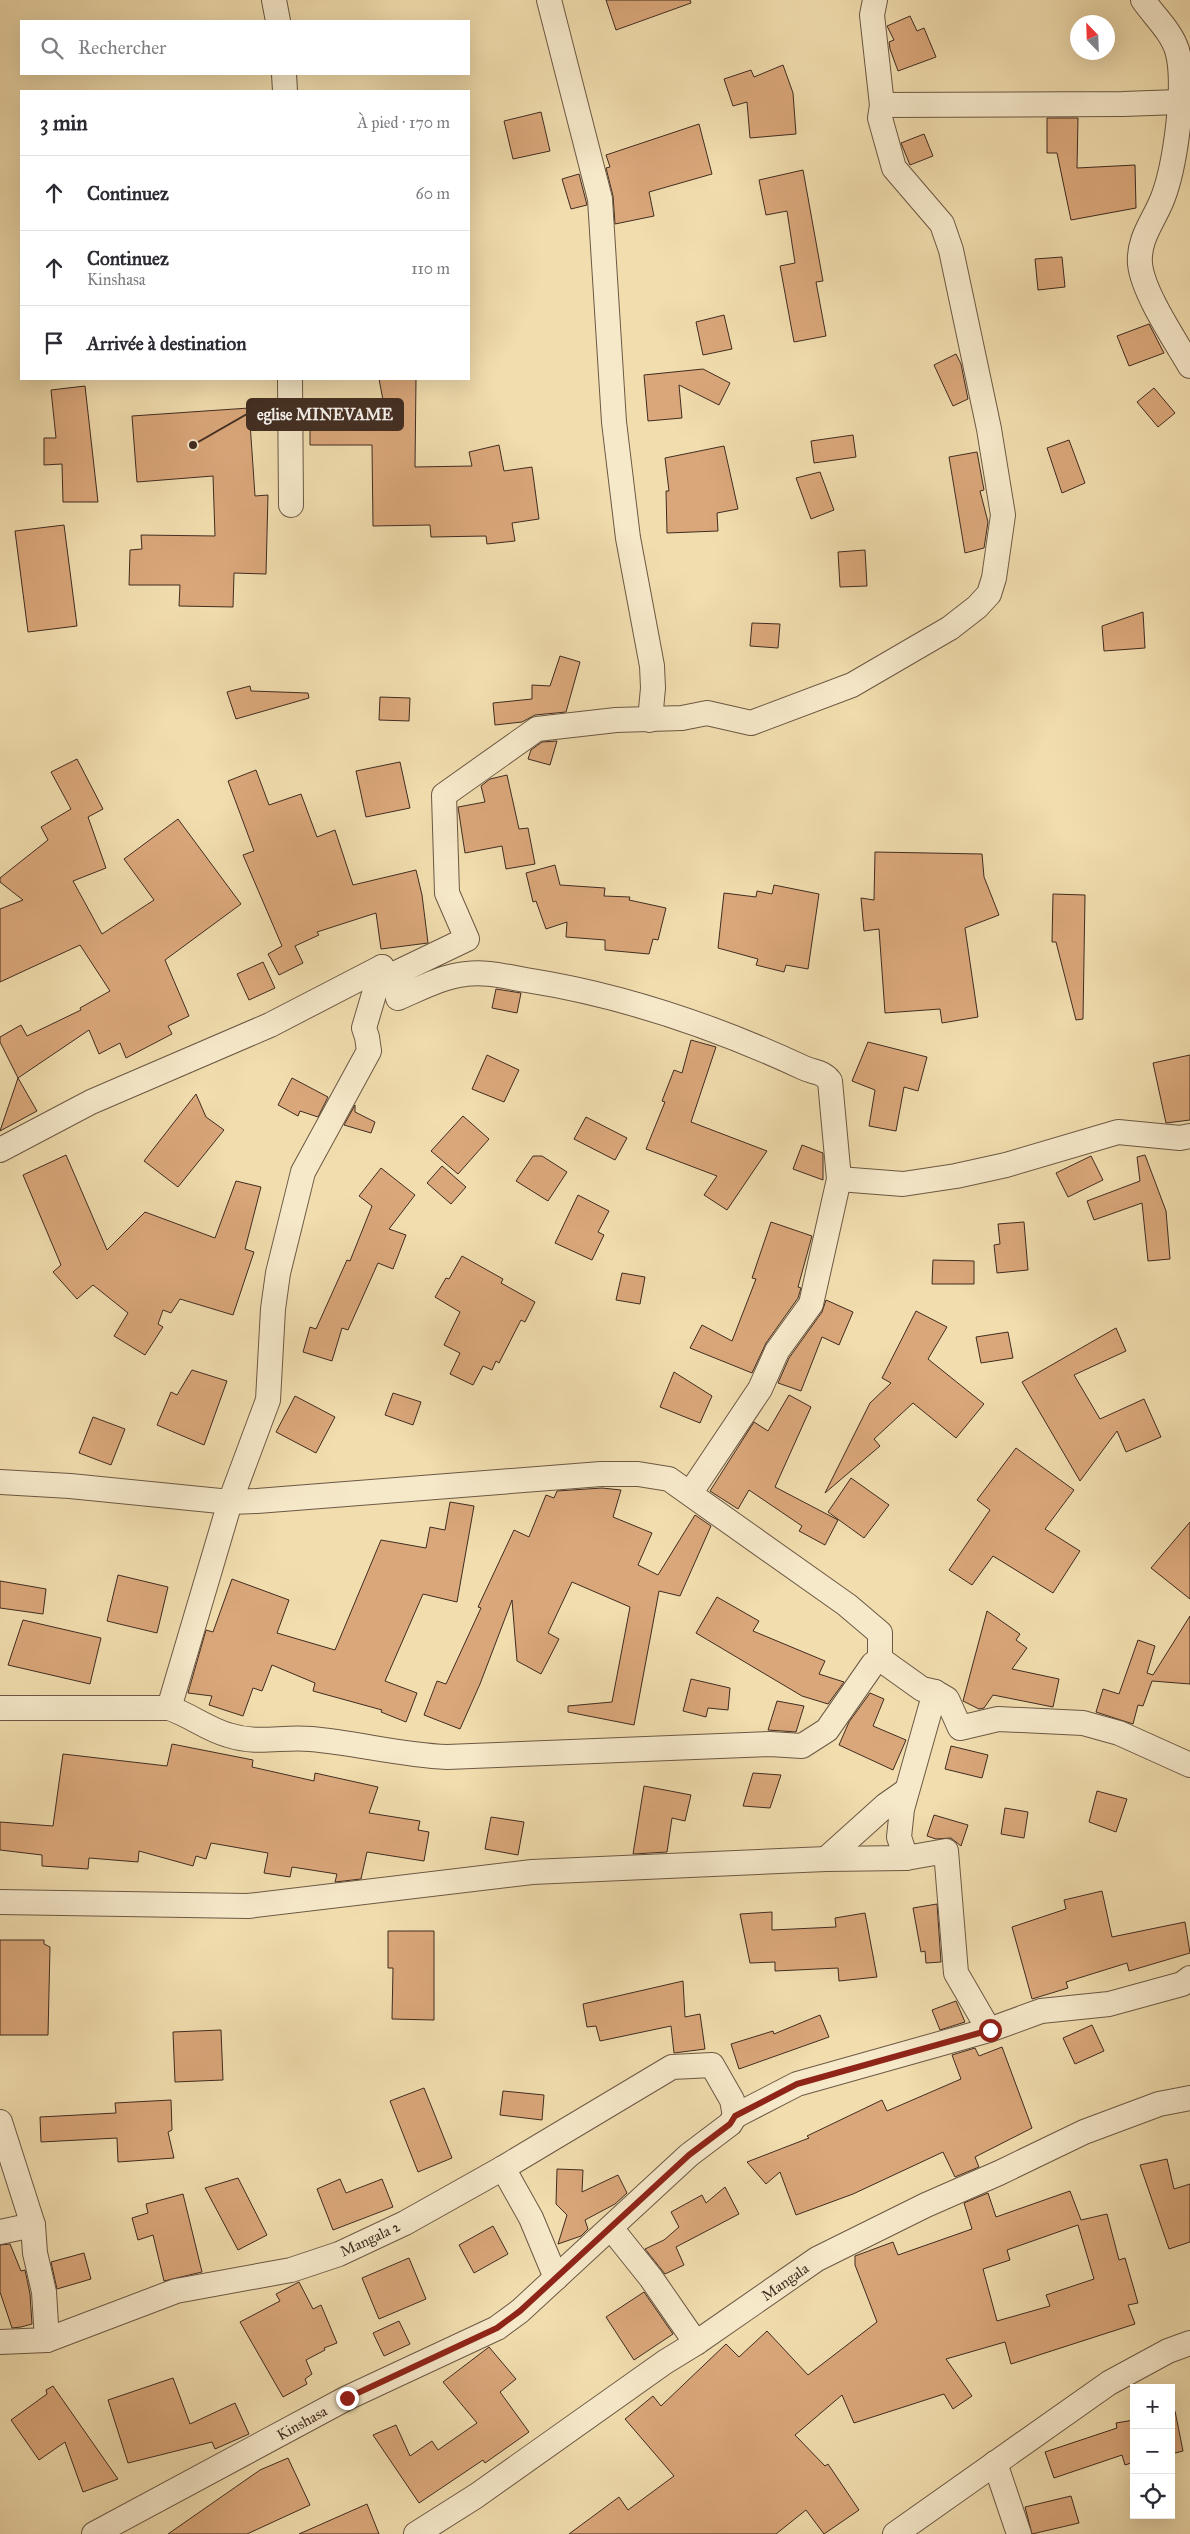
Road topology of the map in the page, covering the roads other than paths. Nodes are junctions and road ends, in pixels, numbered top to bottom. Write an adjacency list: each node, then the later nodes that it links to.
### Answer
1 (274, 0): 5 (street)
2 (549, 0): 13 (street)
3 (875, 0): 9 (street)
4 (1143, 0): 8 (street)
5 (278, 20)
6 (284, 75): 7 (street)
7 (285, 90)
8 (1179, 102): 9 (street); 10 (street)
9 (882, 105): 13 (street)
10 (1190, 366)
11 (290, 380): 12 (street)
12 (291, 505)
13 (650, 720): 16 (street)
14 (1190, 1136): 16 (street)
15 (0, 1150): 19 (street)
16 (839, 1179): 18 (street)
17 (0, 1482): 19 (street)
18 (690, 1492): 19 (street); 20 (street)
19 (230, 1502): 23 (street)
20 (880, 1659): 21 (street); 23 (street)
21 (936, 1692): 24 (street); 25 (street)
22 (0, 1708): 23 (street)
23 (169, 1708)
24 (1190, 1765)
25 (906, 1791): 26 (street); 27 (street)
26 (906, 1858): 27 (street); 30 (street)
27 (826, 1860): 28 (street)
28 (0, 1902)
29 (1190, 1978): 30 (street, Kinshasa)
30 (990, 2030): 32 (street, Kinshasa)
31 (1190, 2098): 41 (street, Mangala)
32 (735, 2116): 34 (street, Mangala 2); 36 (street, Kinshasa)
33 (0, 2122): 35 (street)
34 (503, 2168): 38 (street); 39 (street, Mangala 2)
35 (34, 2225): 37 (street); 39 (street)
36 (611, 2228): 38 (street, Kinshasa); 41 (street)
37 (0, 2232)
38 (556, 2278): 44 (street, Kinshasa)
39 (47, 2340): 40 (street, Mangala 2)
40 (0, 2342)
41 (696, 2343): 45 (street, Mangala)
42 (1190, 2343): 43 (street)
43 (995, 2464): 46 (street); 47 (street)
44 (94, 2534)
45 (416, 2534)
46 (895, 2534)
47 (1019, 2534)

